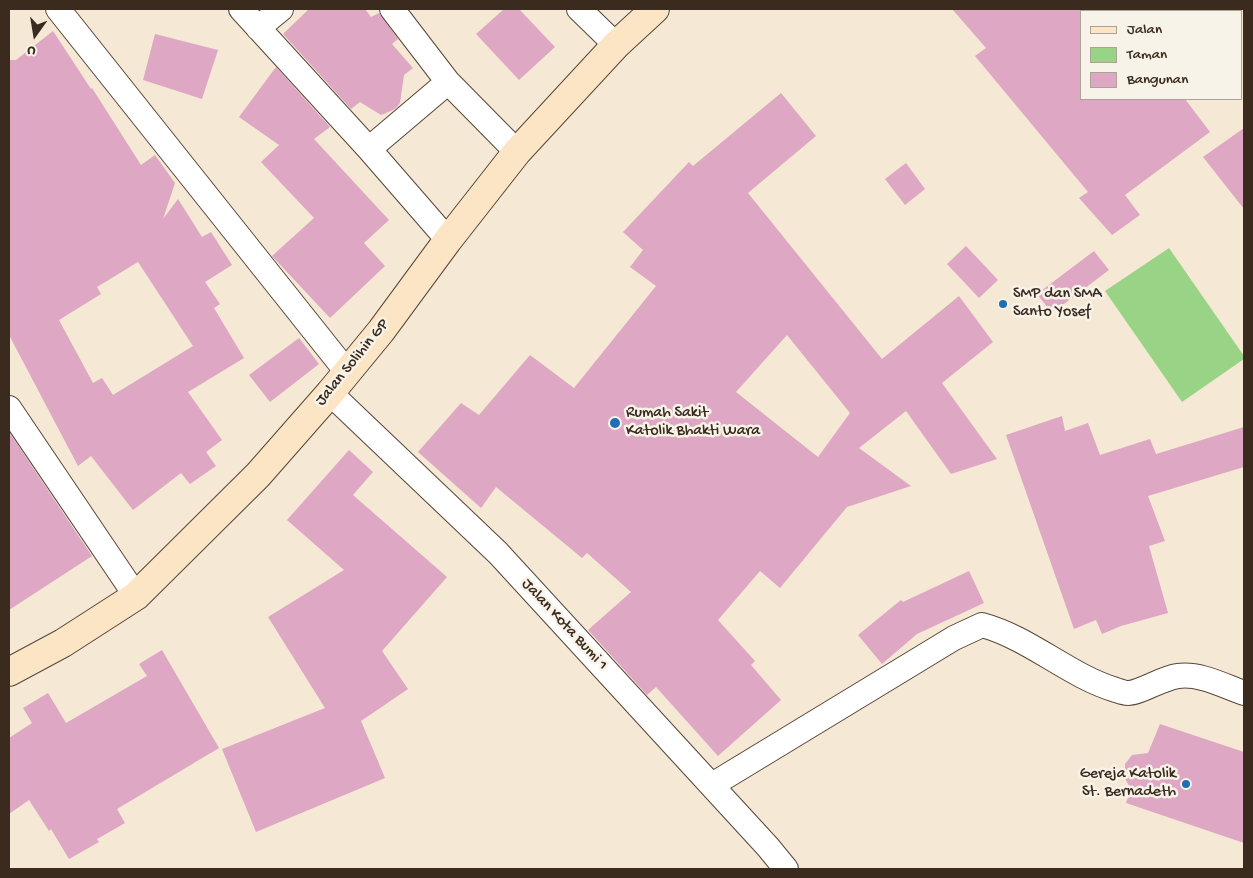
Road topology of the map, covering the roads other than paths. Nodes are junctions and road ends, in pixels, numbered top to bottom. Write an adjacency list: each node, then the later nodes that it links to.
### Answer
1 (58, 9): 13 (street, Jalan Kota Bumi 1)
2 (241, 9): 7 (street)
3 (281, 9): 7 (street)
4 (392, 9): 9 (street)
5 (579, 9): 8 (street)
6 (656, 9): 8 (main road, Jalan Solihin GP)
7 (258, 28): 10 (street)
8 (616, 45): 11 (main road, Jalan Solihin GP)
9 (448, 82): 10 (street); 11 (street)
10 (369, 149): 12 (street)
11 (517, 152): 12 (main road, Jalan Solihin GP)
12 (448, 240): 13 (main road, Jalan Solihin GP)
13 (339, 382): 15 (main road, Jalan Solihin GP); 18 (street, Jalan Kota Bumi 1)
14 (9, 408): 15 (street)
15 (136, 596): 16 (main road, Jalan Solihin GP)
16 (9, 672)
17 (1244, 693): 18 (street)
18 (712, 785): 19 (street, Jalan Kota Bumi 1)
19 (786, 869)

